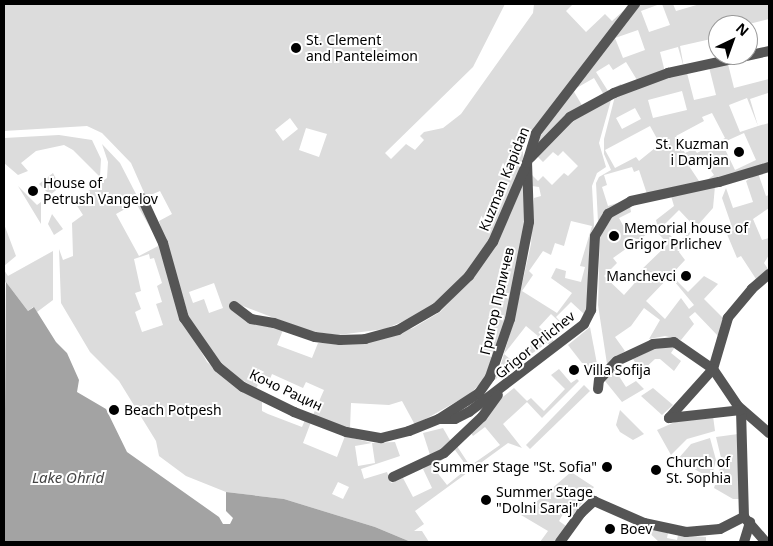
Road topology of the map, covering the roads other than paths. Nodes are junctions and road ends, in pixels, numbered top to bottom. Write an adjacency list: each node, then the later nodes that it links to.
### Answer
1 (635, 4): 3 (street, Kuzman Kapidan)
2 (769, 51): 3 (street)
3 (527, 163): 7 (street, Kuzman Kapidan); 12 (street, Григор Прличев)
4 (769, 166): 9 (street, Grigor Prlichev)
5 (142, 198): 12 (street, Кочо Рацин)
6 (769, 274): 8 (street)
7 (234, 306)
8 (713, 369): 10 (street); 11 (street); 11 (street)
9 (503, 388): 12 (street, Grigor Prlichev); 14 (street)
10 (598, 389)
11 (741, 410): 13 (street); 15 (street)
12 (439, 419)
13 (769, 433)
14 (393, 477)
15 (747, 519): 16 (street); 17 (street); 18 (street)
16 (560, 542)
17 (744, 542)
18 (766, 542)

